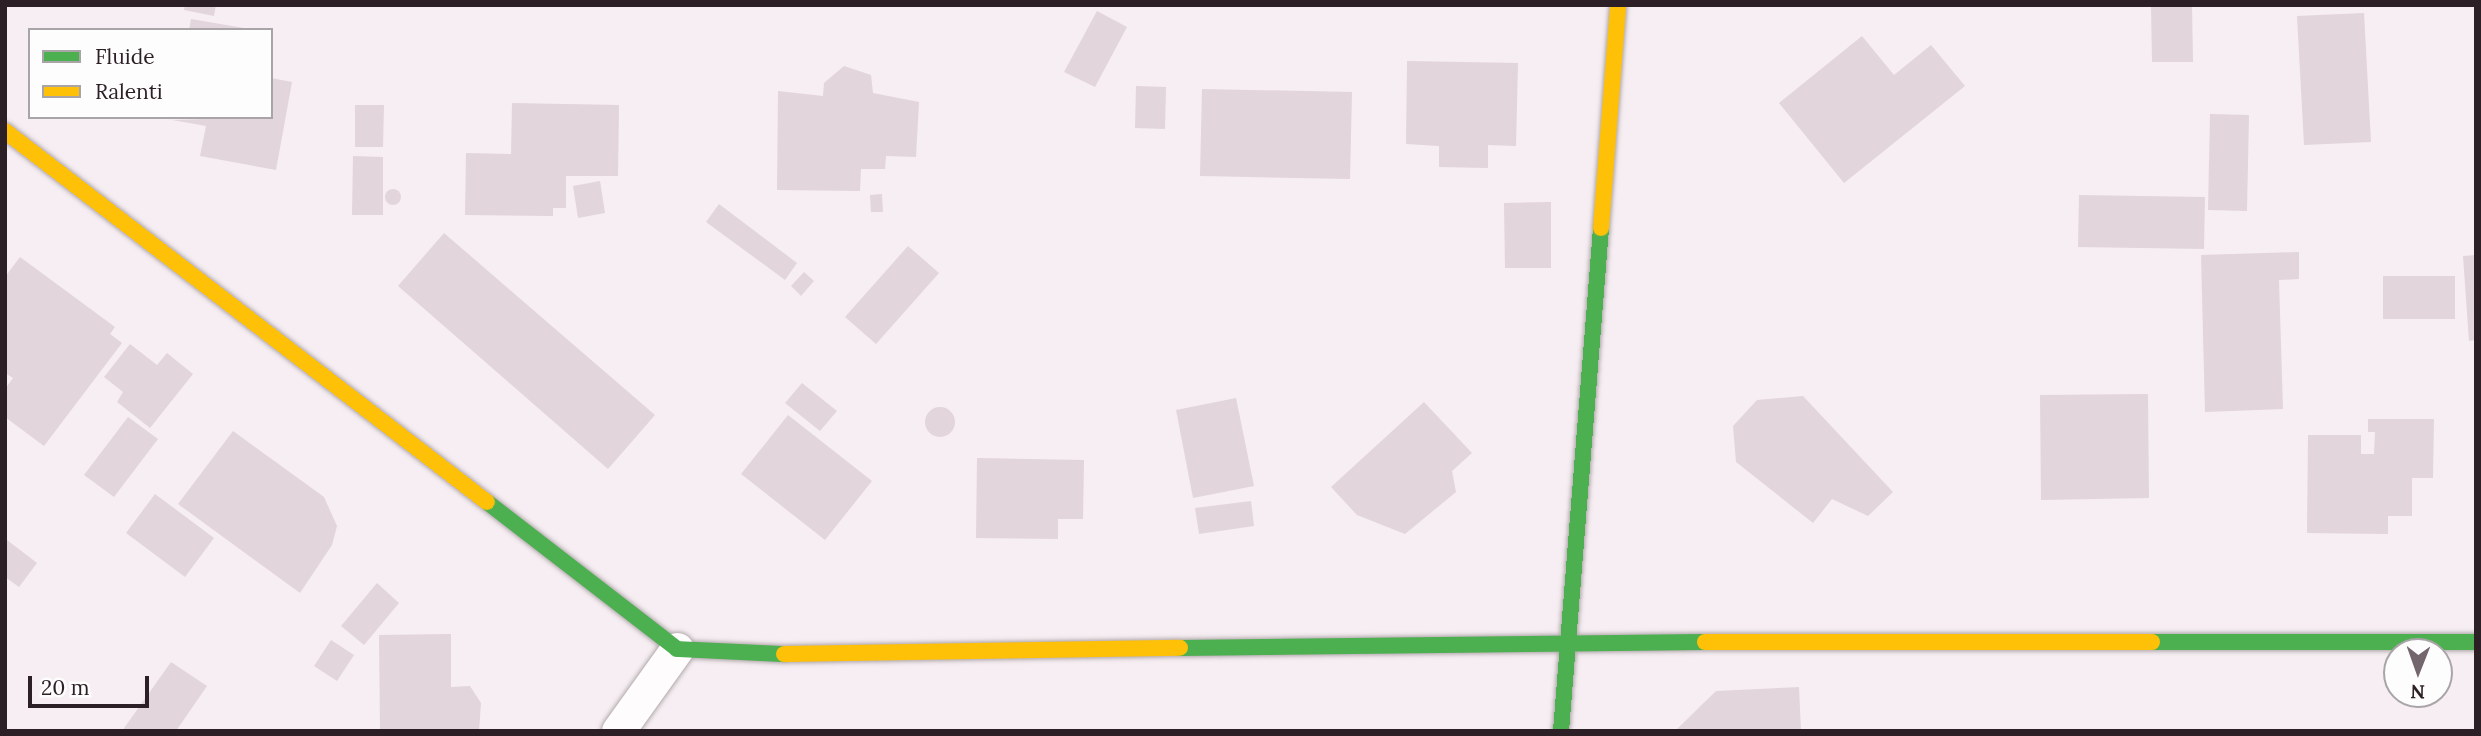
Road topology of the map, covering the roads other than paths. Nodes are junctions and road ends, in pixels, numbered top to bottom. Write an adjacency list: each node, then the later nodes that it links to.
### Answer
1 (1618, 5): 3 (street)
2 (5, 131): 5 (street)
3 (1567, 642): 4 (street); 5 (street); 7 (street)
4 (2476, 642)
5 (677, 649): 6 (street)
6 (618, 731)
7 (1561, 731)

